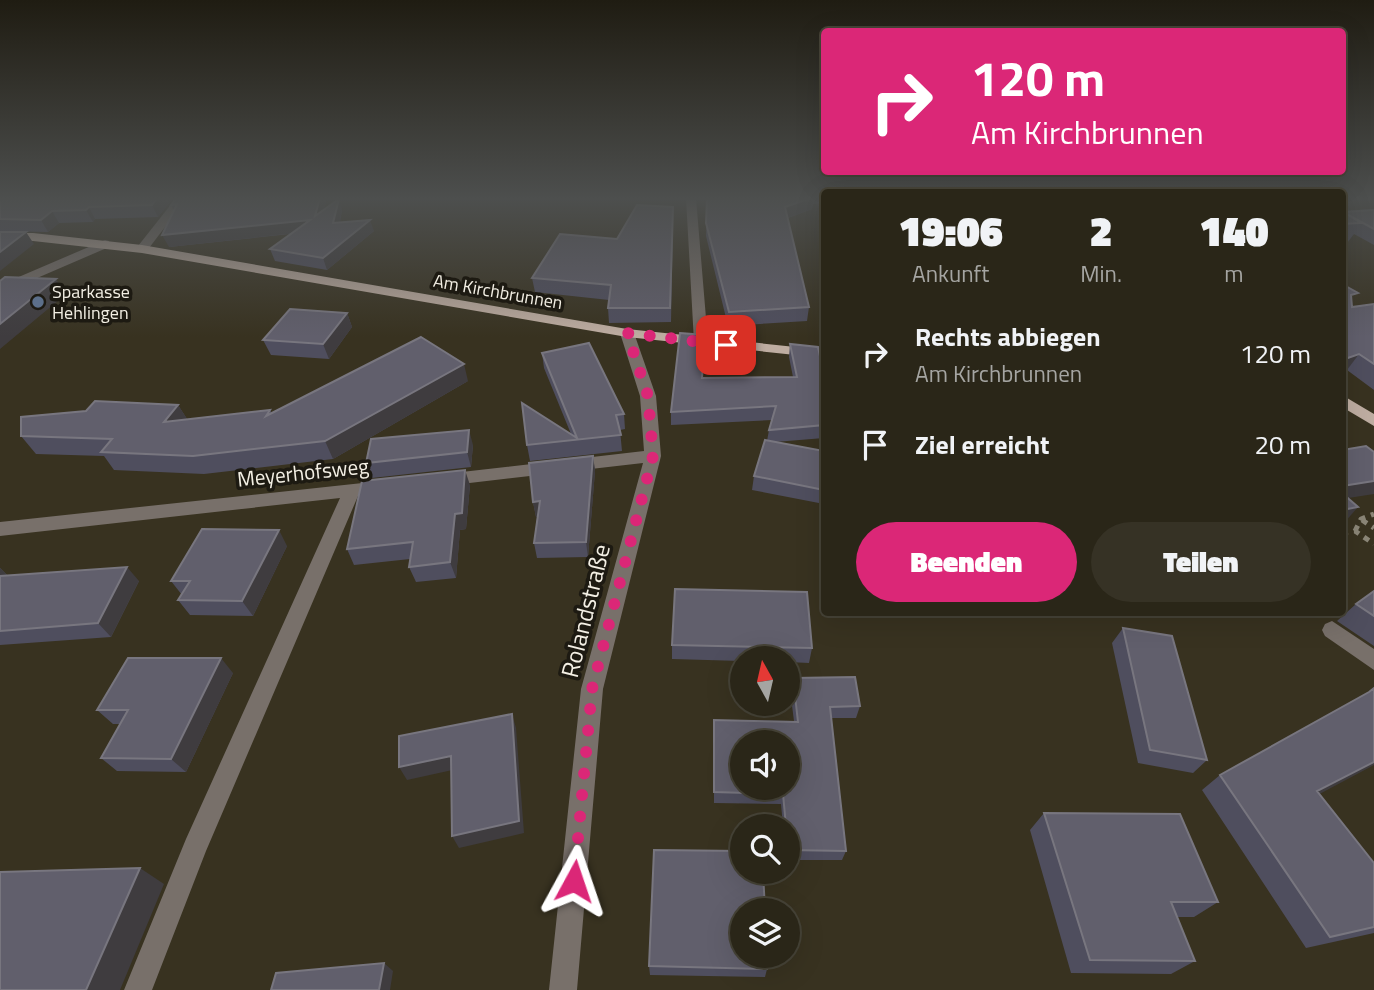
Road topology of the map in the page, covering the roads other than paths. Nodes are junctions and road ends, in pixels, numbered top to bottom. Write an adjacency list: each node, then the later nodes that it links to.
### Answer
1 (105, 244): 6 (street)
2 (106, 244): 5 (main road, Am Kirchbrunnen)
3 (146, 244): 5 (street)
4 (694, 244): 8 (street)
5 (142, 249): 7 (main road, Am Kirchbrunnen)
6 (0, 290)
7 (627, 333): 8 (main road, Am Kirchbrunnen); 12 (street, Rolandstraße)
8 (701, 342): 9 (main road, Am Kirchbrunnen)
9 (821, 354)
10 (1346, 403): 11 (main road)
11 (1374, 421)
12 (653, 456): 13 (street); 20 (street, Rolandstraße)
13 (420, 483)
14 (393, 486): 15 (street, Meyerhofsweg)
15 (352, 490): 16 (street, Meyerhofsweg); 19 (street)
16 (0, 529)
17 (1332, 630): 18 (street)
18 (1374, 661)
19 (138, 990)
20 (563, 990)

